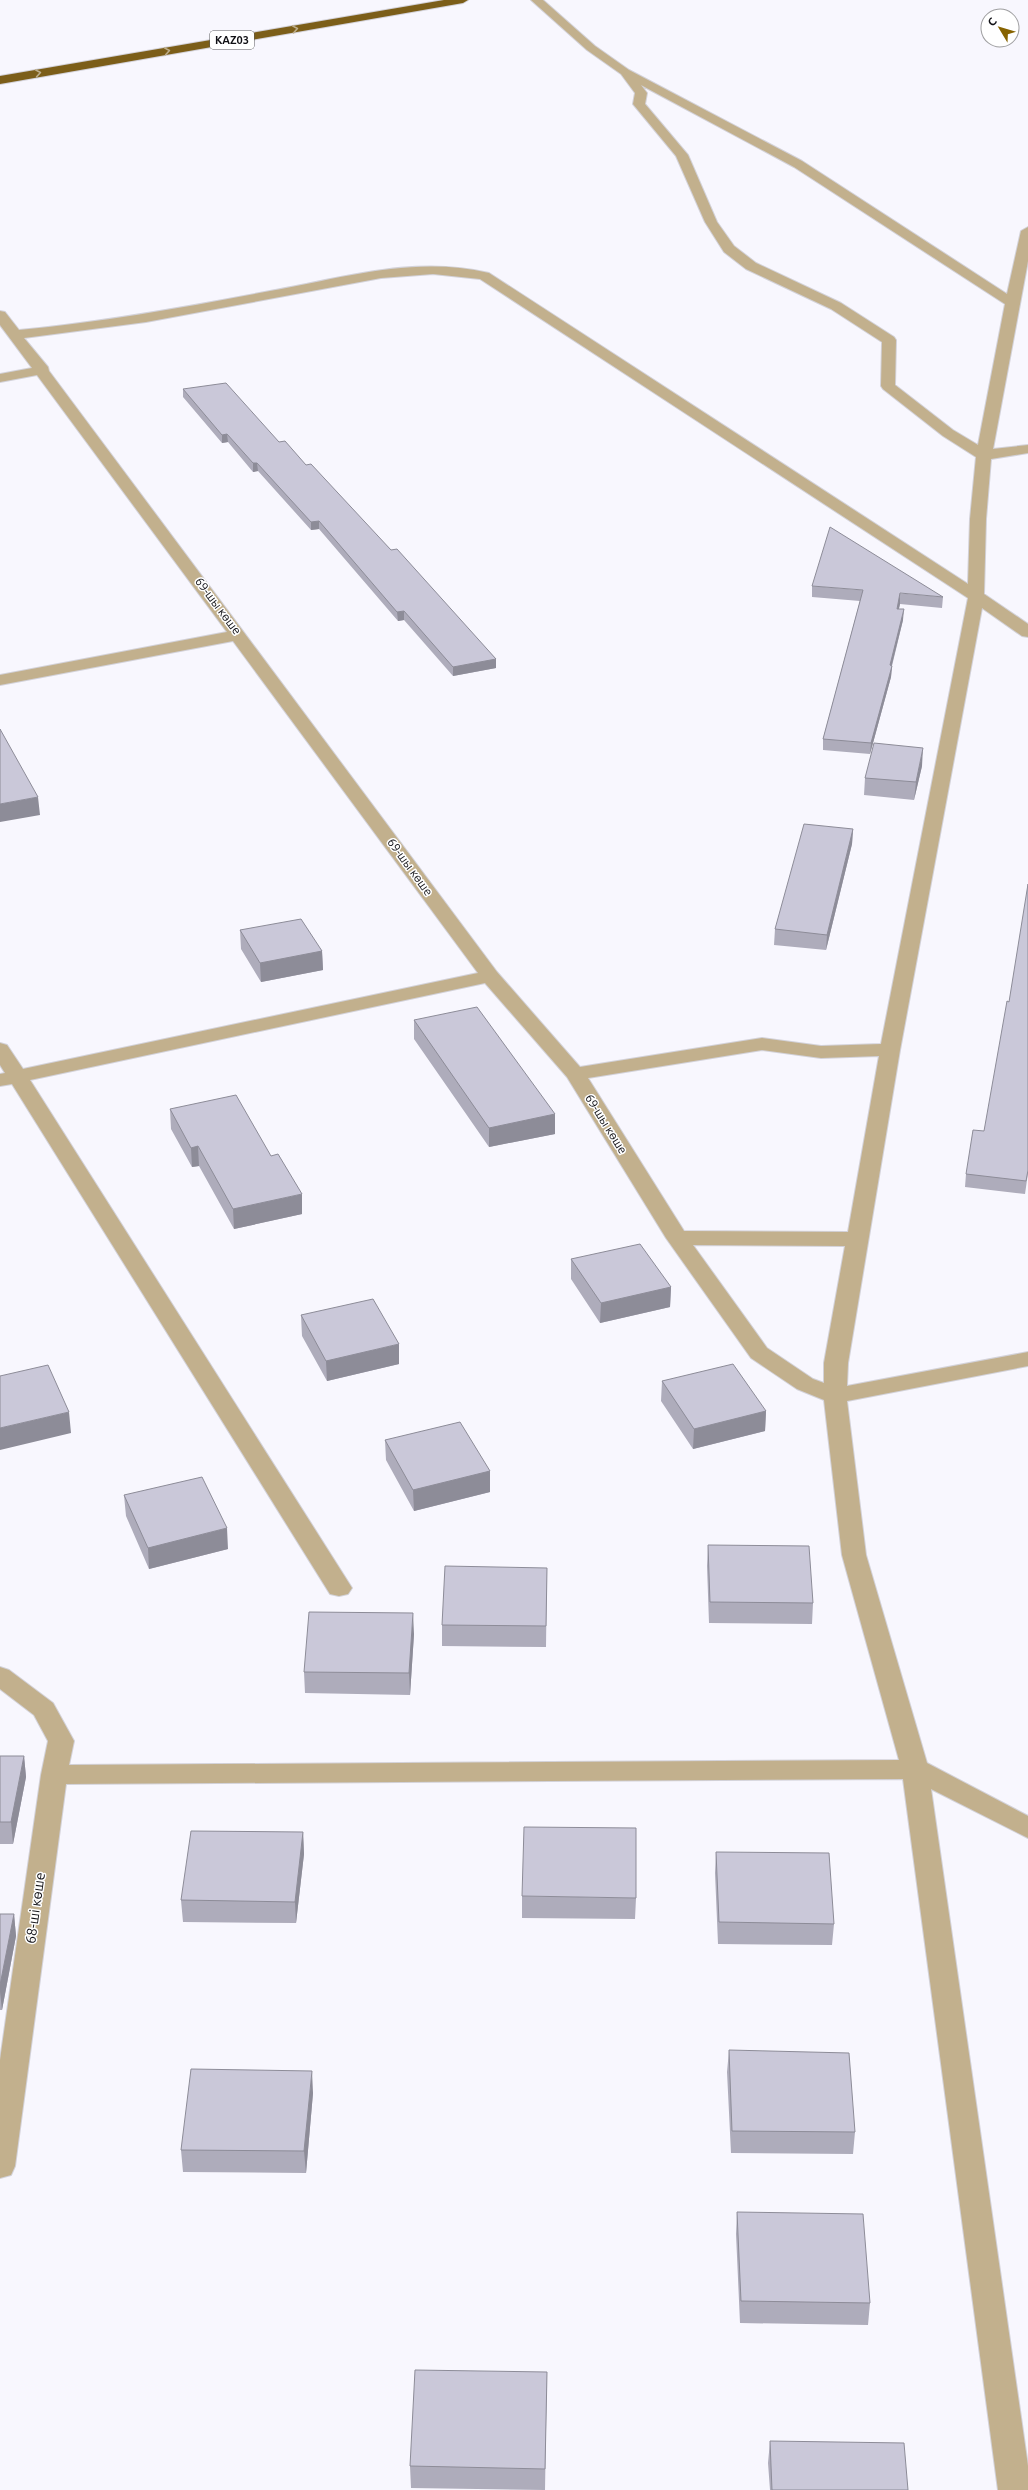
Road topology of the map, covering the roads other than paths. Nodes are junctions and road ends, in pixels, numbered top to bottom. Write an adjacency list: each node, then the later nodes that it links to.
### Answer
1 (463, 0): 4 (highway, KАZ03, one-way to 1)
2 (536, 0): 3 (street)
3 (625, 72): 7 (street); 13 (street)
4 (0, 80)
5 (1028, 231): 6 (street)
6 (1025, 251): 7 (street)
7 (1012, 303): 13 (street)
8 (0, 315): 9 (street, 69-шы көше)
9 (15, 335): 10 (street, 69-шы көше); 14 (street)
10 (42, 370): 11 (street); 16 (street, 69-шы көше)
11 (0, 378)
12 (1028, 449): 13 (street)
13 (984, 455): 14 (street)
14 (976, 596): 15 (street); 20 (street)
15 (1028, 632)
16 (240, 635): 17 (street); 18 (street, 69-шы көше)
17 (0, 680)
18 (490, 976): 21 (street, 69-шы көше); 22 (street)
19 (0, 1049): 22 (street)
20 (890, 1050): 21 (street); 24 (street)
21 (575, 1074): 23 (street, 69-шы көше)
22 (8, 1078): 27 (street)
23 (677, 1238): 24 (street); 26 (street, 69-шы көше)
24 (858, 1240): 26 (street)
25 (1028, 1359): 26 (street)
26 (834, 1396): 29 (street)
27 (339, 1588)
28 (0, 1676): 30 (street, 68-ші көше)
29 (915, 1769): 30 (street); 31 (street); 33 (street)
30 (54, 1775): 32 (street, 68-ші көше)
31 (1028, 1828)
32 (0, 2166)
33 (1015, 2490)

